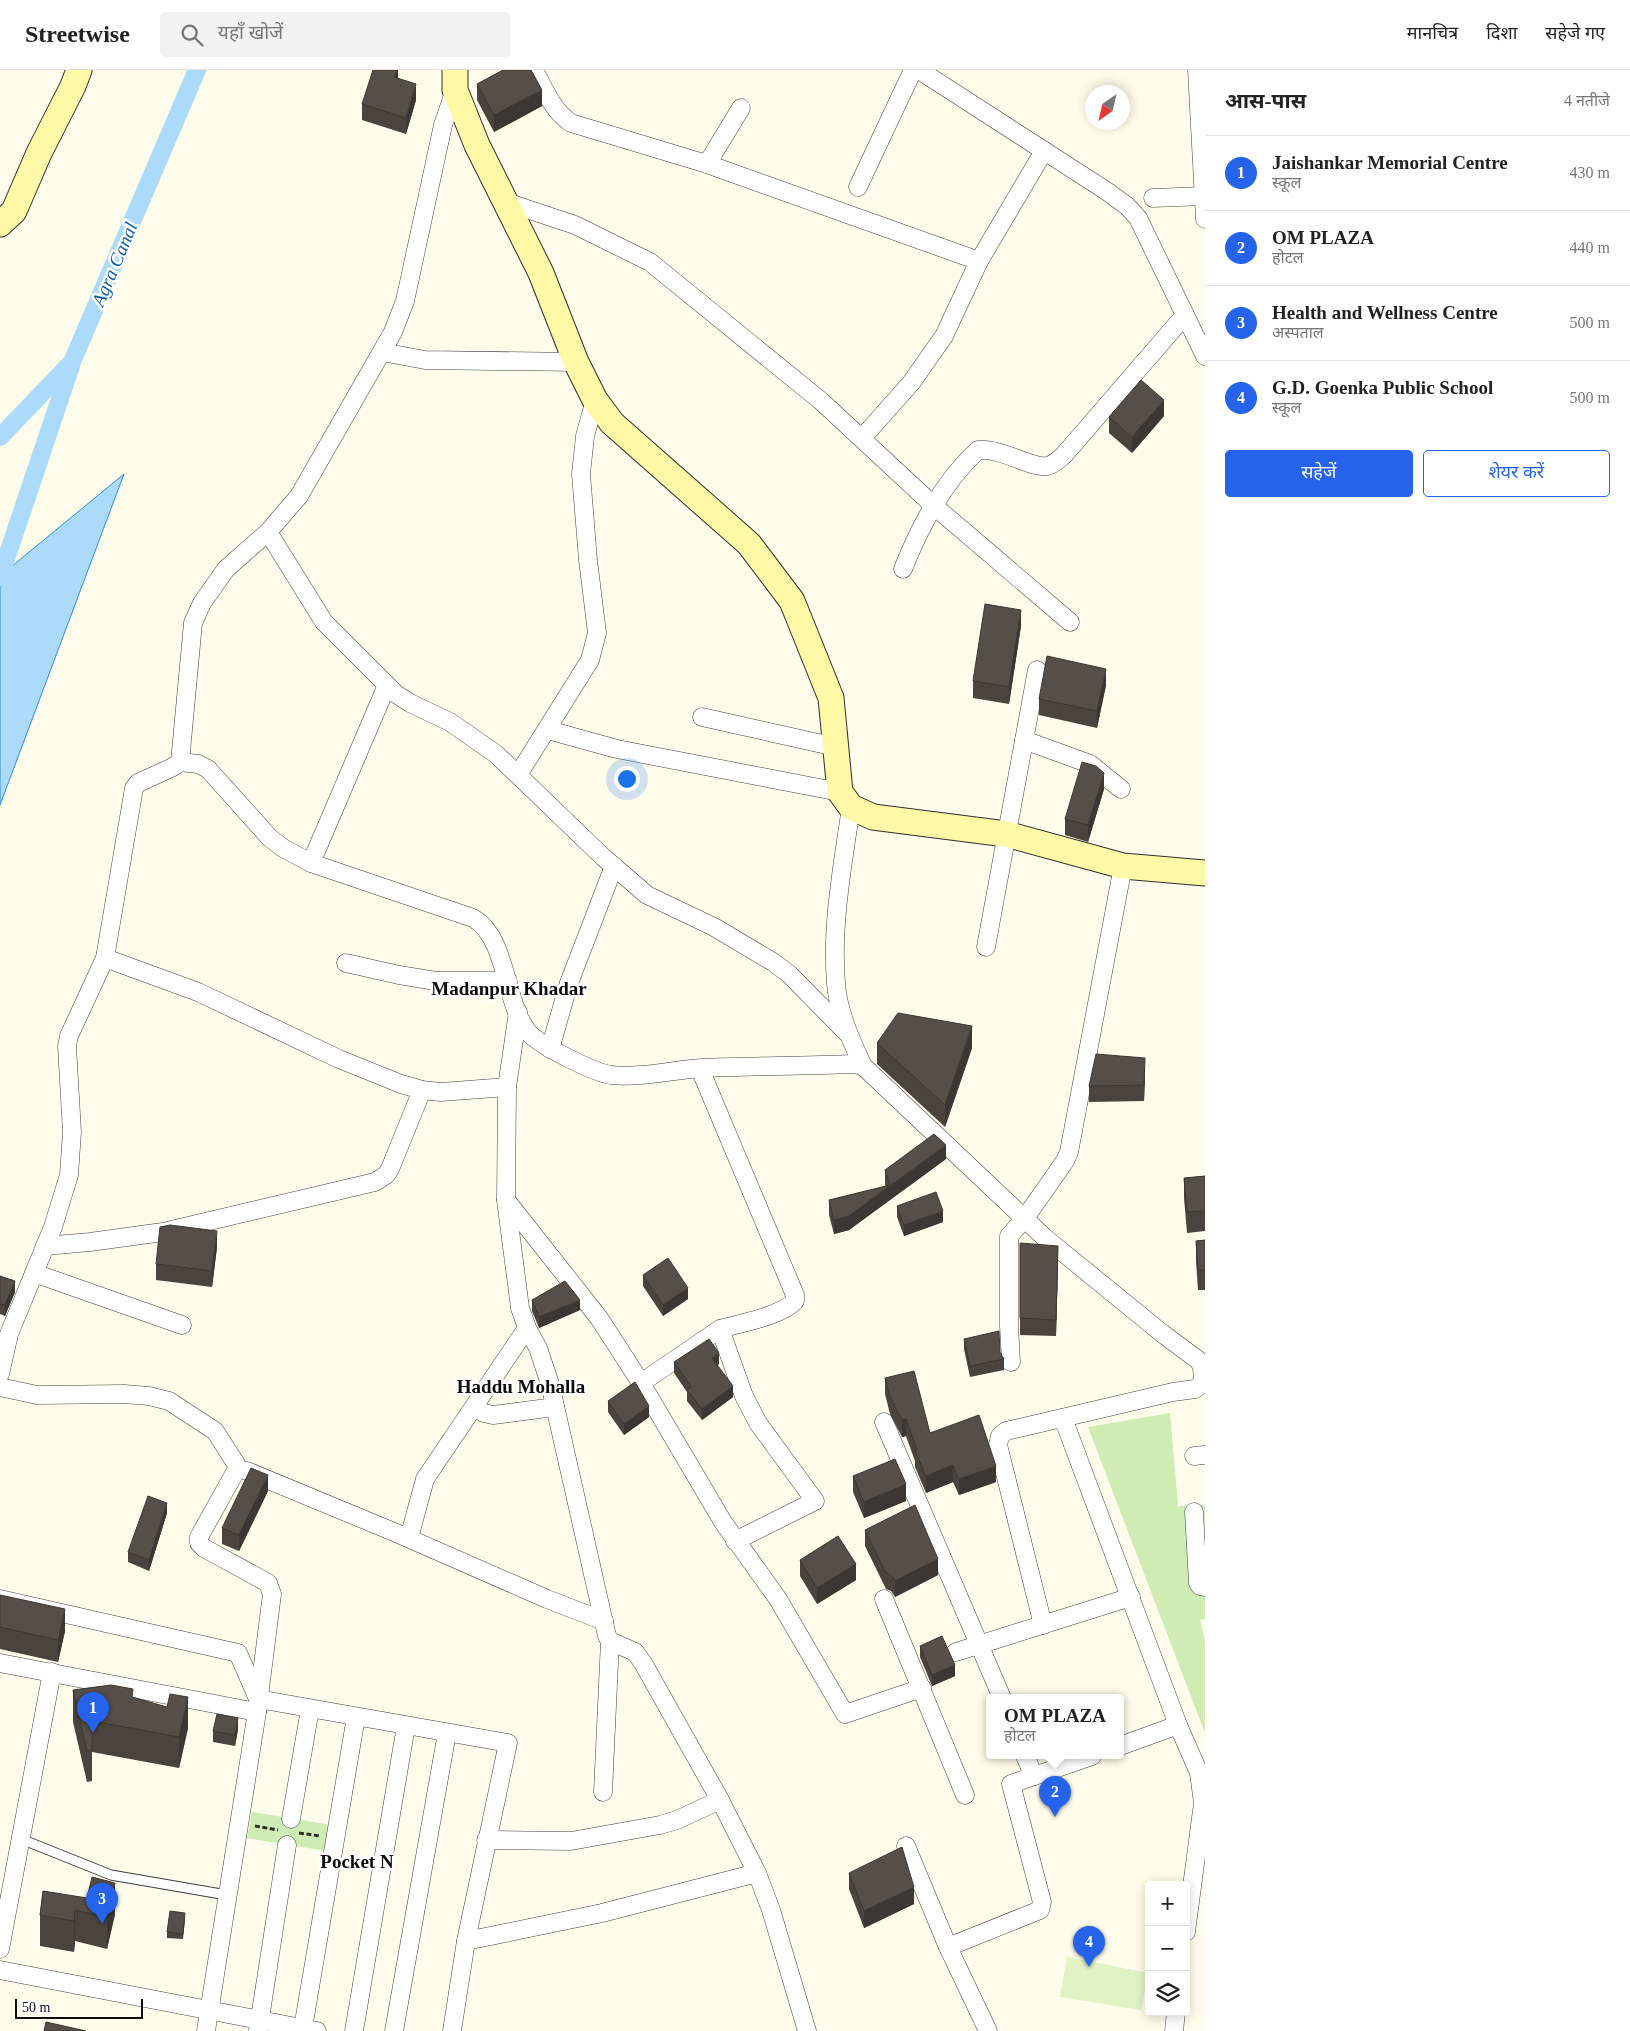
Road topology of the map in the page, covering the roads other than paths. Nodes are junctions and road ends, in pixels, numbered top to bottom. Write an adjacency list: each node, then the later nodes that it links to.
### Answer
1 (79, 70): 16 (street)
2 (534, 70): 10 (street)
3 (913, 70): 11 (street)
4 (919, 70): 9 (street)
5 (1197, 70): 8 (street)
6 (455, 80): 14 (street); 19 (street)
7 (741, 108): 10 (street)
8 (1203, 127): 12 (street)
9 (1044, 151): 17 (street); 18 (street)
10 (708, 164): 17 (street)
11 (858, 187)
12 (1204, 196): 13 (street); 15 (street)
13 (1153, 198)
14 (506, 202): 21 (street); 23 (street)
15 (1205, 219)
16 (0, 224)
17 (978, 261): 23 (street)
18 (1185, 315): 20 (street); 24 (street)
19 (382, 352): 21 (street); 25 (street)
20 (1205, 356)
21 (576, 362): 22 (street)
22 (595, 400): 31 (street); 33 (street)
23 (862, 438): 24 (street)
24 (934, 505): 26 (street); 27 (street)
25 (268, 532): 29 (street); 34 (street)
26 (902, 570)
27 (1070, 622)
28 (1037, 670): 32 (street)
29 (387, 684): 35 (street); 39 (street)
30 (702, 718): 33 (street)
31 (548, 730): 35 (street); 37 (street)
32 (1024, 740): 36 (street); 38 (street)
33 (836, 747): 37 (street)
34 (180, 762): 39 (street); 44 (street)
35 (518, 775): 40 (street)
36 (1121, 789)
37 (845, 799): 38 (street); 48 (street)
38 (1006, 834): 41 (street); 43 (street)
39 (311, 863): 46 (street)
40 (614, 866): 48 (street); 49 (street)
41 (1123, 866): 42 (street); 55 (street)
42 (1205, 872)
43 (986, 947)
44 (105, 958): 53 (street); 56 (street)
45 (346, 963): 46 (street)
46 (508, 981): 47 (street)
47 (518, 1012): 49 (street); 52 (street)
48 (848, 1034): 50 (street)
49 (550, 1048): 51 (street)
50 (864, 1066): 51 (street); 55 (street)
51 (700, 1069): 60 (street)
52 (507, 1087): 53 (street); 54 (street)
53 (422, 1090): 56 (street)
54 (506, 1200): 59 (street); 63 (street)
55 (1025, 1218): 61 (street); 67 (street)
56 (45, 1246): 57 (street)
57 (34, 1273): 58 (street); 62 (street)
58 (182, 1325)
59 (527, 1328): 65 (street); 66 (street)
60 (720, 1329): 63 (street); 72 (street)
61 (1011, 1362)
62 (0, 1374)
63 (641, 1383): 72 (street)
64 (0, 1387): 69 (street)
65 (474, 1406): 66 (street); 71 (street)
66 (555, 1406): 77 (street)
67 (1063, 1418): 74 (street); 78 (street)
68 (884, 1422): 80 (street)
69 (238, 1467): 71 (street); 86 (street)
70 (1194, 1512): 73 (street)
71 (409, 1538): 77 (street)
72 (735, 1540): 84 (street)
73 (1205, 1587)
74 (1131, 1597): 78 (street); 89 (street)
75 (0, 1599): 86 (street)
76 (884, 1599): 84 (street)
77 (604, 1621): 79 (street)
78 (1043, 1625): 80 (street)
79 (610, 1641): 96 (street); 98 (street)
80 (980, 1645): 81 (street); 85 (street)
81 (956, 1652)
82 (0, 1663): 83 (street)
83 (52, 1672): 86 (street); 100 (street)
84 (922, 1688): 97 (street)
85 (1000, 1694)
86 (258, 1705): 87 (street); 105 (street)
87 (310, 1709): 88 (street); 99 (street)
88 (356, 1717): 90 (street); 114 (street)
89 (1178, 1725): 92 (street); 106 (street)
90 (406, 1726): 91 (street); 116 (street)
91 (447, 1733): 101 (street); 117 (street)
92 (1124, 1745)
93 (1027, 1759): 95 (street)
94 (1083, 1759): 95 (street)
95 (1034, 1776): 108 (street)
96 (603, 1792)
97 (965, 1795)
98 (720, 1800): 101 (street); 104 (street)
99 (292, 1819)
100 (21, 1840): 105 (lane); 109 (street)
101 (486, 1840): 107 (street)
102 (287, 1845): 113 (street)
103 (906, 1846): 108 (street)
104 (757, 1873): 107 (street); 119 (street)
105 (228, 1895): 111 (street)
106 (1187, 1926)
107 (466, 1941): 118 (street)
108 (948, 1947): 120 (street)
109 (0, 1949)
110 (0, 1970): 111 (street)
111 (209, 2010): 113 (street); 115 (street)
112 (1176, 2016): 121 (street)
113 (259, 2025): 114 (street)
114 (310, 2030)
115 (206, 2031)
116 (354, 2031)
117 (394, 2031)
118 (452, 2031)
119 (807, 2031)
120 (988, 2031)
121 (1174, 2031)

